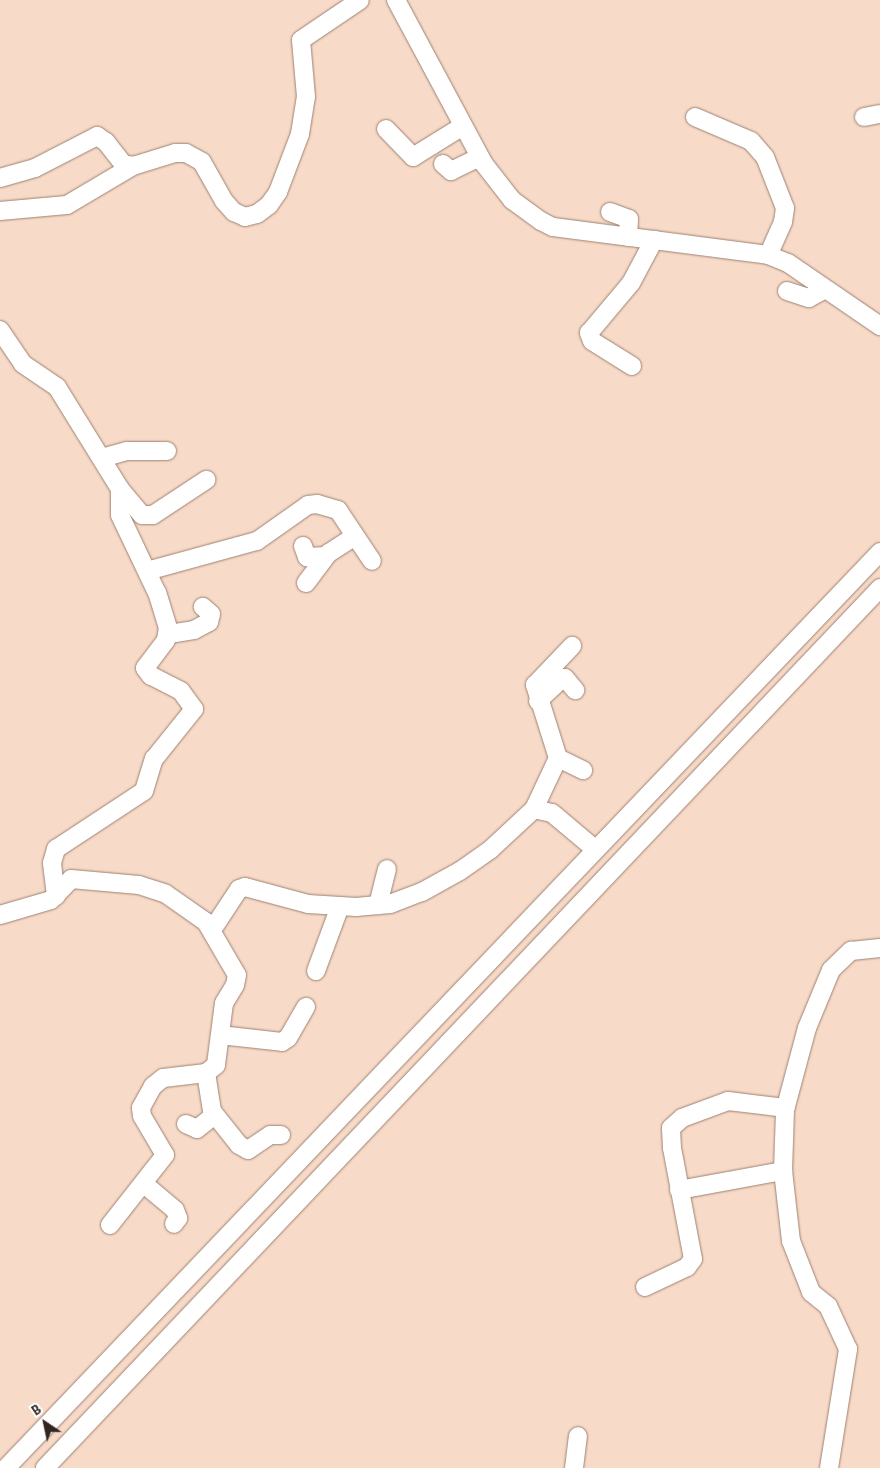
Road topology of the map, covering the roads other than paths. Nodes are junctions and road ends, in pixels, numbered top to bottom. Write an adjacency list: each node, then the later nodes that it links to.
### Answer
1 (360, 0): 8 (street)
2 (396, 0): 4 (street)
3 (696, 117): 14 (street)
4 (463, 126): 5 (street); 6 (street)
5 (386, 129)
6 (480, 157): 7 (street); 12 (street)
7 (442, 164)
8 (133, 166): 9 (street); 10 (street)
9 (0, 178)
10 (0, 211)
11 (610, 212): 12 (street)
12 (628, 237): 13 (street)
13 (654, 240): 14 (street); 19 (street)
14 (768, 255): 15 (street)
15 (825, 289): 16 (street); 17 (street)
16 (787, 291)
17 (880, 326)
18 (0, 330): 21 (street)
19 (632, 366)
20 (167, 451): 21 (street)
21 (102, 458): 23 (street)
22 (206, 480): 23 (street)
23 (120, 489): 29 (street)
24 (354, 537): 27 (street); 28 (street); 29 (street)
25 (303, 546): 27 (street)
26 (880, 552): 40 (street)
27 (326, 556): 30 (street)
28 (372, 561)
29 (147, 571): 33 (street)
30 (306, 583)
31 (880, 588): 64 (street)
32 (203, 607): 33 (street)
33 (168, 634): 42 (street)
34 (572, 646): 36 (street)
35 (575, 690): 36 (street)
36 (538, 702): 37 (street)
37 (558, 758): 38 (street); 39 (street)
38 (583, 770)
39 (534, 808): 40 (street); 43 (street)
40 (596, 850): 63 (street)
41 (387, 869): 43 (street)
42 (56, 896): 45 (street); 46 (street)
43 (378, 905): 44 (street)
44 (340, 906): 46 (street); 48 (street)
45 (0, 915)
46 (212, 930): 50 (street)
47 (880, 948): 52 (street)
48 (316, 971)
49 (306, 1007): 50 (street)
50 (220, 1035): 51 (street)
51 (206, 1073): 53 (street); 57 (street)
52 (786, 1108): 56 (street); 58 (street)
53 (214, 1115): 54 (street); 55 (street)
54 (186, 1124)
55 (281, 1135)
56 (783, 1171): 58 (street); 66 (street)
57 (144, 1184): 59 (street); 60 (street)
58 (678, 1190): 61 (street)
59 (174, 1224)
60 (110, 1225)
61 (644, 1287)
62 (578, 1436): 65 (street)
63 (6, 1468)
64 (45, 1468)
65 (574, 1468)
66 (828, 1468)

